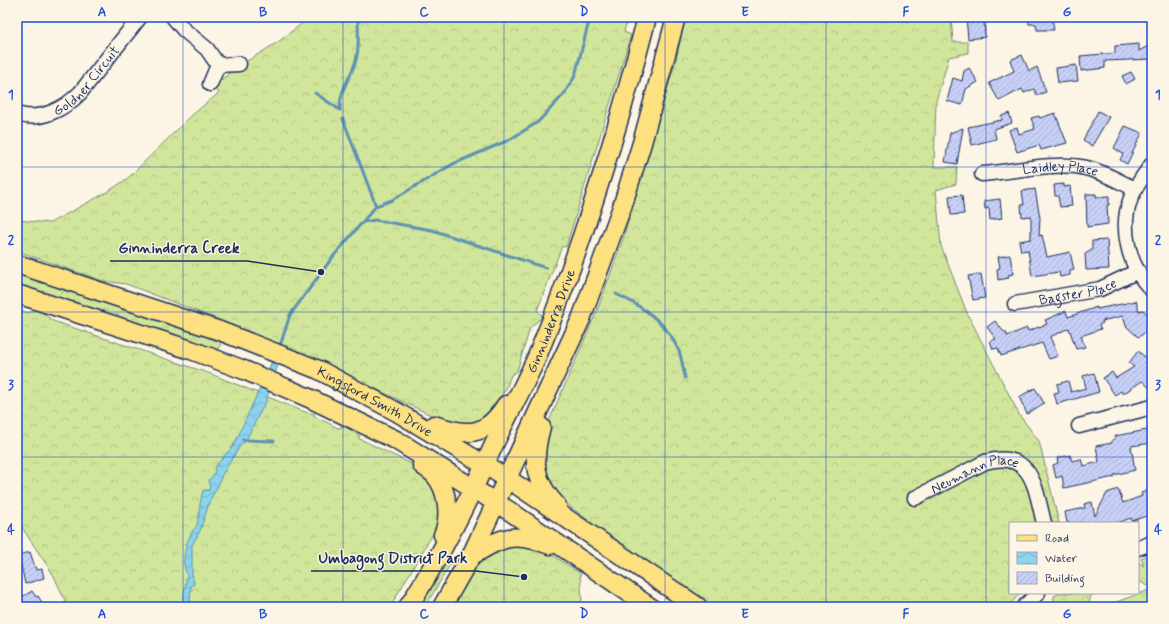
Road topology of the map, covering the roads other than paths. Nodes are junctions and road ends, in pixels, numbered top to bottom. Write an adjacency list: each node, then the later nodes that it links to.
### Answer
1 (140, 17): 8 (street, Goldner Circuit)
2 (173, 17): 6 (street)
3 (647, 17): 17 (main road, Ginninderra Drive)
4 (676, 17): 18 (main road, Ginninderra Drive)
5 (239, 64): 6 (street)
6 (218, 65): 7 (street)
7 (210, 84)
8 (17, 114)
9 (1152, 164): 11 (street)
10 (982, 174): 11 (street, Laidley Place)
11 (1135, 189): 13 (street)
12 (17, 264): 20 (main road, Kingsford Smith Drive)
13 (1138, 271): 14 (street); 16 (street, Bagster Place)
14 (1152, 290)
15 (17, 294): 22 (main road, Kingsford Smith Drive)
16 (1015, 304)
17 (535, 361): 20 (main road); 23 (main road, Ginninderra Drive)
18 (553, 382): 24 (main road, Ginninderra Drive); 29 (main road)
19 (1152, 407): 21 (street)
20 (397, 412): 23 (main road, Kingsford Smith Drive)
21 (1079, 426)
22 (396, 440): 25 (main road, Kingsford Smith Drive); 34 (main road)
23 (485, 465): 24 (main road, Kingsford Smith Drive); 25 (main road, Ginninderra Drive)
24 (508, 479): 27 (main road, Ginninderra Drive); 29 (main road, Kingsford Smith Drive)
25 (475, 489): 27 (main road, Kingsford Smith Drive); 34 (main road, Ginninderra Drive)
26 (915, 498): 28 (street, Neumann Place)
27 (497, 503): 32 (main road, Kingsford Smith Drive); 33 (main road, Ginninderra Drive)
28 (1044, 522)
29 (572, 523): 39 (main road, Kingsford Smith Drive)
30 (1152, 544): 31 (street)
31 (1139, 548)
32 (569, 552): 33 (main road); 38 (main road, Kingsford Smith Drive)
33 (471, 556): 37 (main road, Ginninderra Drive)
34 (420, 587): 36 (main road, Ginninderra Drive)
35 (1037, 594): 40 (street)
36 (408, 607)
37 (442, 607)
38 (650, 607)
39 (698, 607)
40 (1024, 607)

